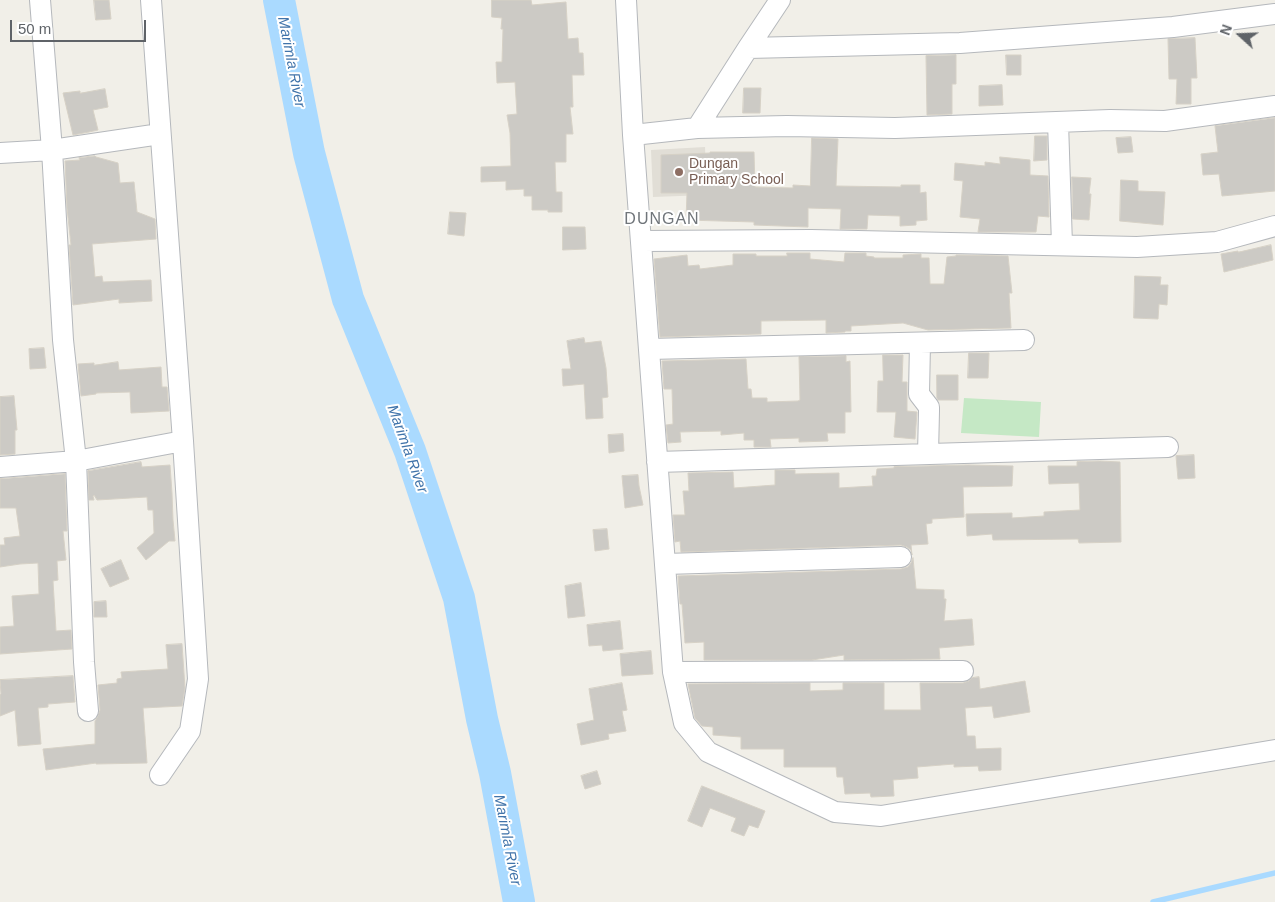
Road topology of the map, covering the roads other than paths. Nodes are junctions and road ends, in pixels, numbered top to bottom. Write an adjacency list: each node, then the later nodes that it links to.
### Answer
1 (40, 0): 12 (street)
2 (151, 0): 10 (street)
3 (626, 0): 11 (street)
4 (780, 0): 6 (street)
5 (1275, 14): 6 (street)
6 (748, 48): 9 (street)
7 (1275, 106): 8 (street)
8 (1058, 122): 9 (street); 16 (street)
9 (697, 128): 11 (street)
10 (160, 134): 12 (street); 20 (street)
11 (634, 135): 15 (street)
12 (52, 150): 13 (street); 23 (street)
13 (0, 153)
14 (1275, 226): 16 (street)
15 (641, 241): 16 (street); 19 (street)
16 (1062, 246)
17 (1024, 340): 18 (street)
18 (920, 343): 19 (street); 22 (street)
19 (649, 349): 24 (street)
20 (183, 440): 23 (street); 32 (street)
21 (1168, 447): 22 (street)
22 (928, 454): 24 (street)
23 (76, 461): 25 (street); 30 (street)
24 (657, 462): 27 (street)
25 (0, 467)
26 (901, 557): 27 (street)
27 (665, 564): 29 (street)
28 (963, 671): 29 (street)
29 (673, 672): 31 (street)
30 (88, 711)
31 (1275, 750)
32 (160, 775)

